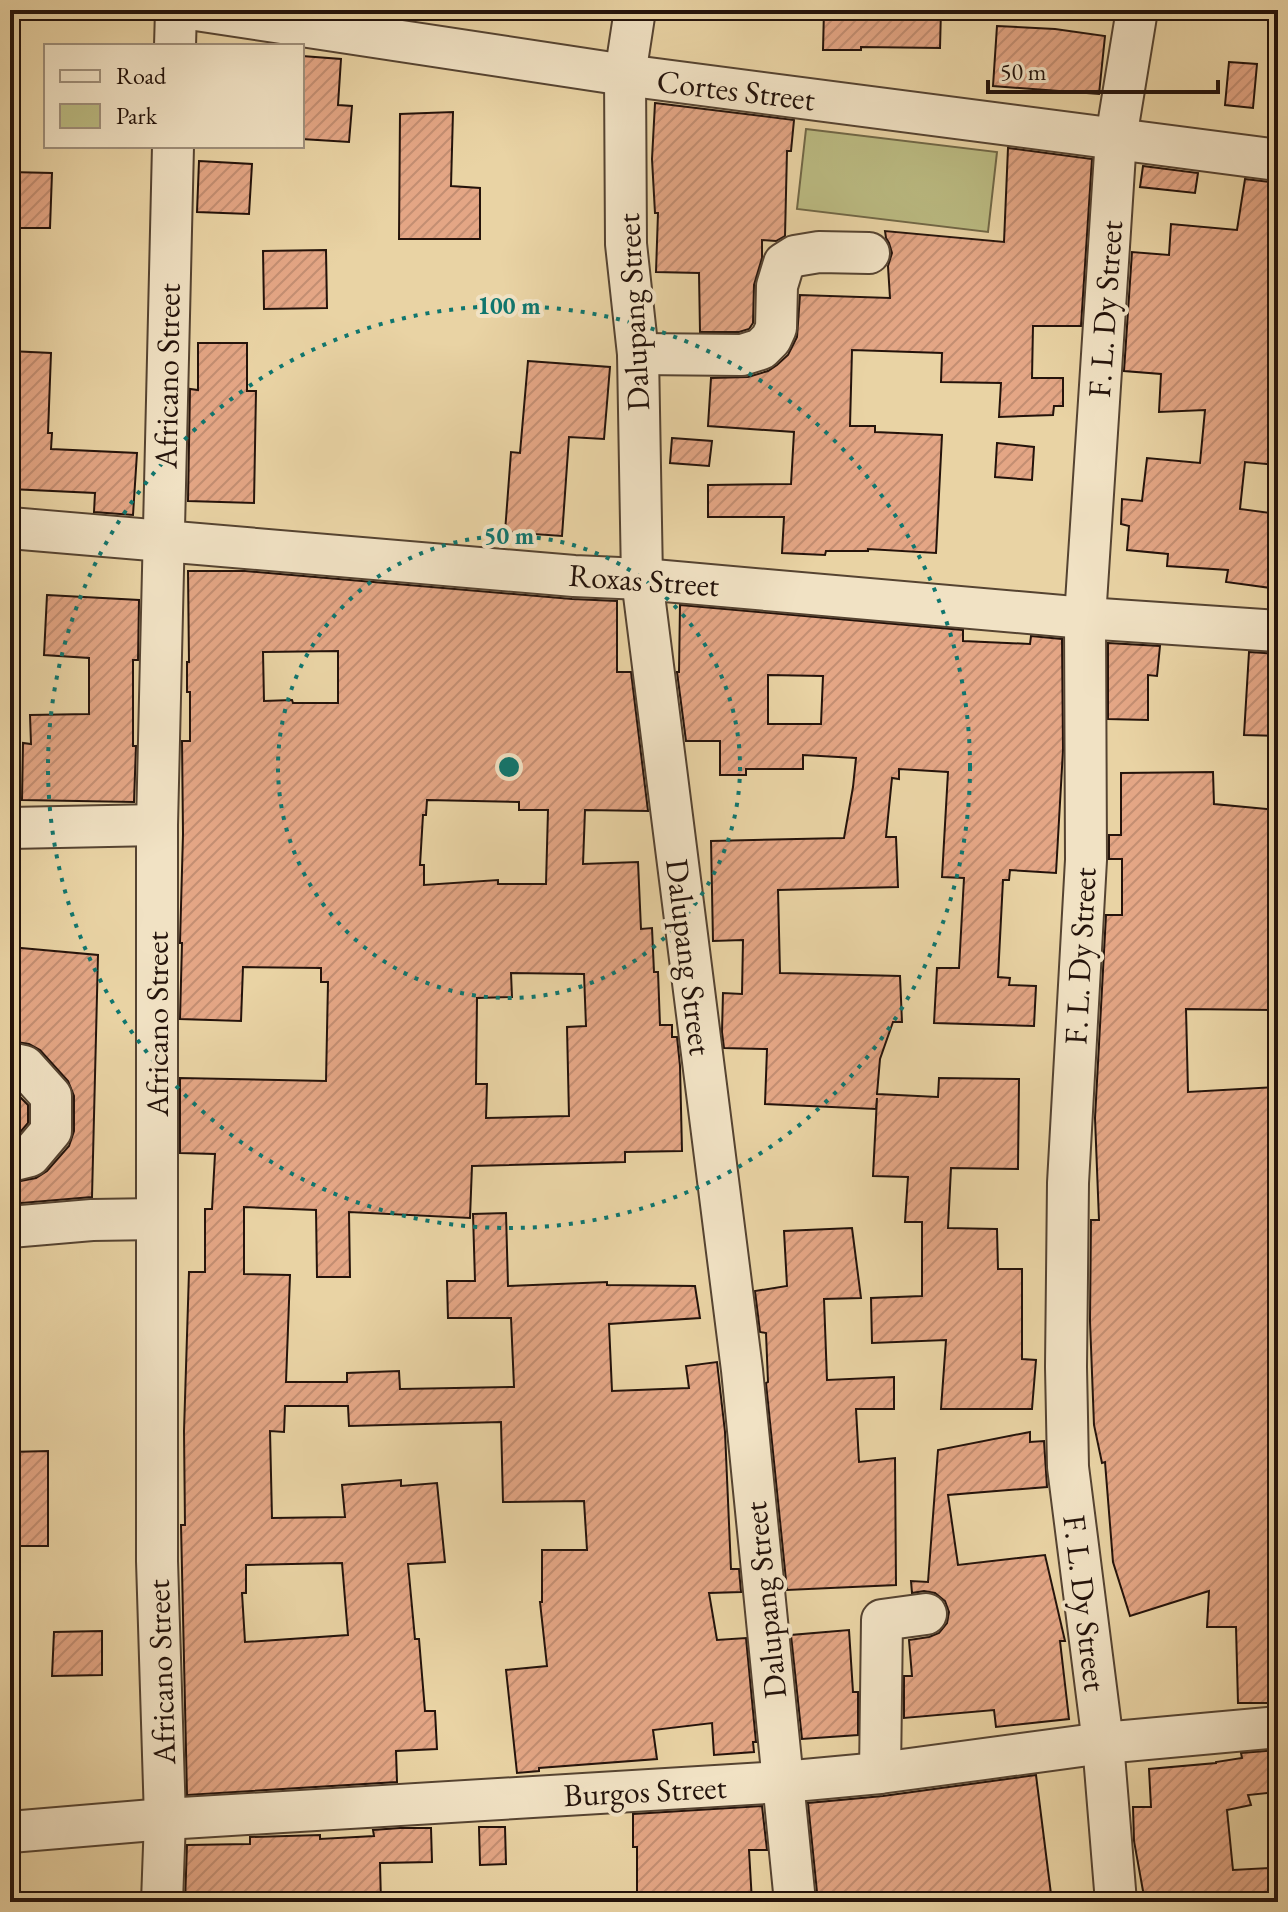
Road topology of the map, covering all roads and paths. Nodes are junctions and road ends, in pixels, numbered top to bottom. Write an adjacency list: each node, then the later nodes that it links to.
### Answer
1 (176, 10): 5 (street)
2 (196, 10): 6 (street, Cortes Street)
3 (635, 10): 6 (street, Dalupang Street)
4 (1137, 10): 7 (street, F. L. Dy Street)
5 (175, 44)
6 (625, 75): 7 (street, Cortes Street); 11 (street, Dalupang Street)
7 (1116, 138): 9 (street, Cortes Street); 15 (street, F. L. Dy Street)
8 (173, 148): 13 (street, Africano Street)
9 (1278, 160)
10 (869, 253): 11 (street)
11 (638, 354): 14 (street, Dalupang Street)
12 (10, 528): 13 (street, Roxas Street)
13 (163, 540): 14 (street, Roxas Street); 17 (street, Africano Street)
14 (642, 579): 15 (street, Roxas Street); 27 (street, Dalupang Street)
15 (1085, 618): 16 (street, Roxas Street); 25 (street, F. L. Dy Street)
16 (1278, 631)
17 (157, 825): 18 (street); 21 (street, Africano Street)
18 (10, 828)
19 (10, 1063): 20 (street)
20 (10, 1161)
21 (157, 1219): 22 (street); 28 (street, Africano Street)
22 (10, 1227)
23 (926, 1614): 26 (street)
24 (1278, 1727): 25 (street, Burgos Street)
25 (1103, 1743): 26 (street, Burgos Street); 32 (street, F. L. Dy Street)
26 (880, 1773): 27 (street, Burgos Street)
27 (783, 1782): 28 (street, Burgos Street); 31 (street, Dalupang Street)
28 (165, 1819): 29 (street, Burgos Street); 30 (street, Africano Street)
29 (10, 1832)
30 (162, 1902)
31 (795, 1902)
32 (1116, 1902)

